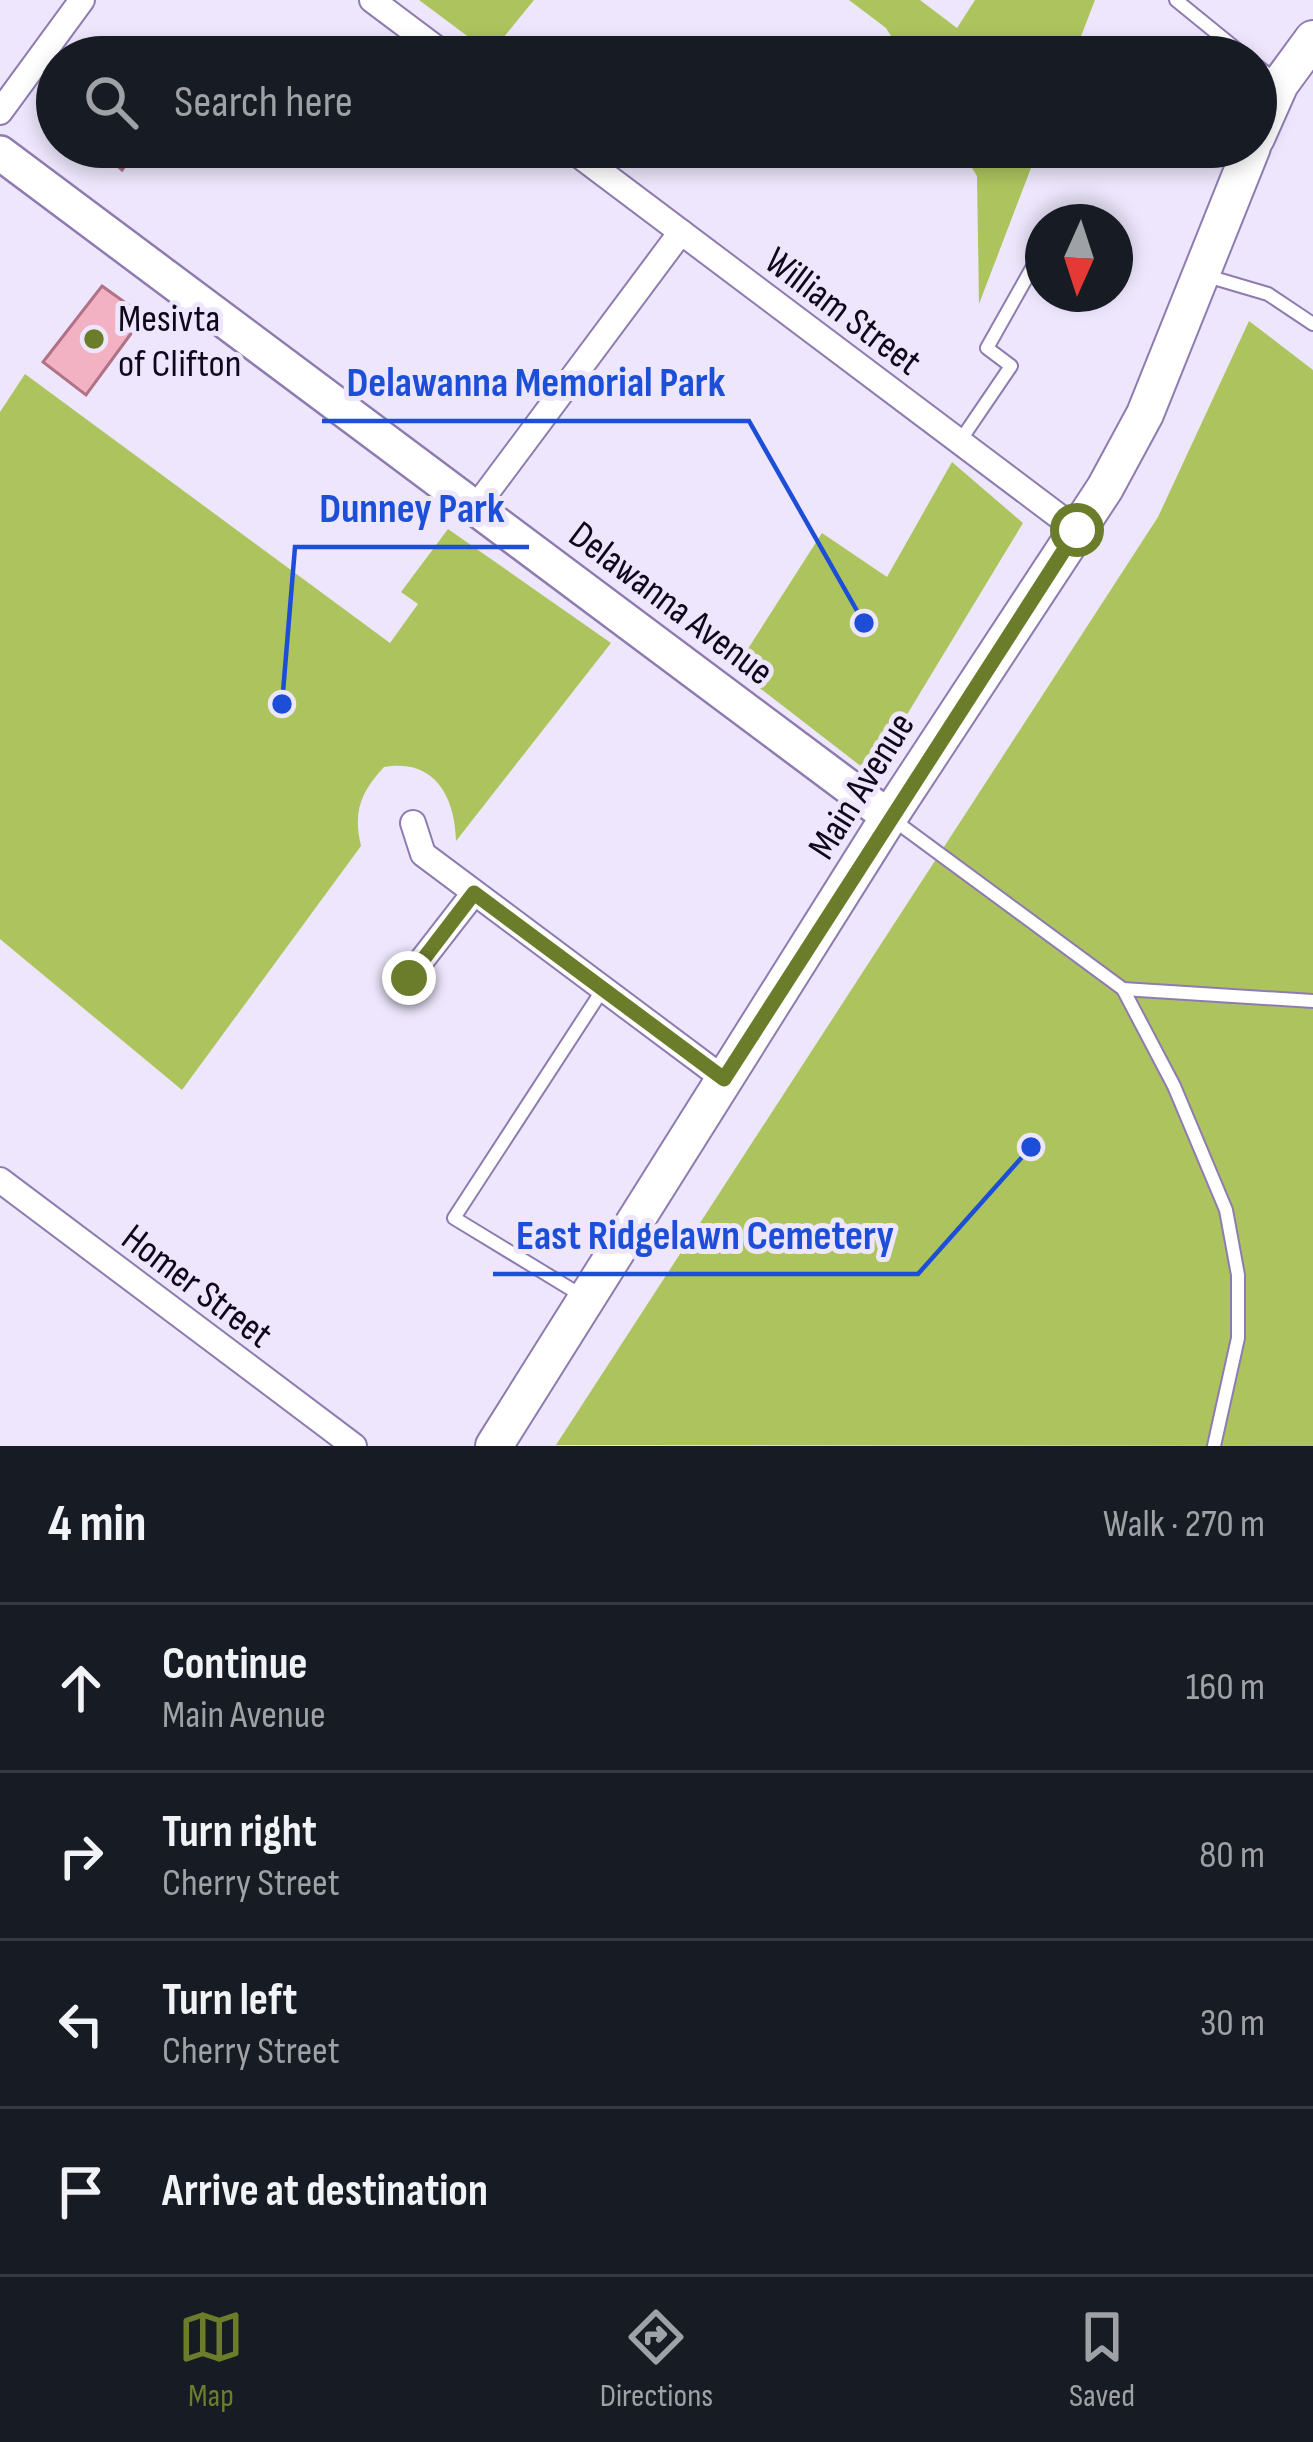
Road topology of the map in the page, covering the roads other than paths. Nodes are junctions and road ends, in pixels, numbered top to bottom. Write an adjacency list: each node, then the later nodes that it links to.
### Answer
1 (82, 0): 4 (street)
2 (372, 0): 5 (street)
3 (1175, 0): 6 (lane)
4 (56, 36)
5 (420, 36)
6 (1220, 36)
7 (1313, 39): 9 (main road)
8 (36, 63): 10 (street)
9 (1277, 67)
10 (0, 112)
11 (0, 153): 19 (street, Delawanna Avenue)
12 (596, 168): 14 (street, William Street)
13 (1244, 168): 15 (main road, Main Avenue)
14 (681, 232): 18 (street, William Street); 19 (street)
15 (1201, 274): 17 (lane); 20 (main road, Main Avenue)
16 (1025, 281): 18 (lane)
17 (1311, 317)
18 (959, 442): 20 (street, William Street)
19 (476, 507): 21 (street, Delawanna Avenue)
20 (1077, 530): 21 (main road, Main Avenue)
21 (889, 817): 26 (lane); 28 (main road, Main Avenue)
22 (412, 823): 23 (street)
23 (474, 893): 24 (street); 25 (street)
24 (409, 978)
25 (603, 989): 28 (street); 30 (lane)
26 (1123, 989): 27 (lane); 33 (lane)
27 (1313, 1001)
28 (724, 1079): 30 (main road, Main Avenue)
29 (0, 1180): 31 (street, Homer Street)
30 (586, 1298): 32 (main road, Main Avenue)
31 (353, 1446)
32 (494, 1446)
33 (1214, 1446)

